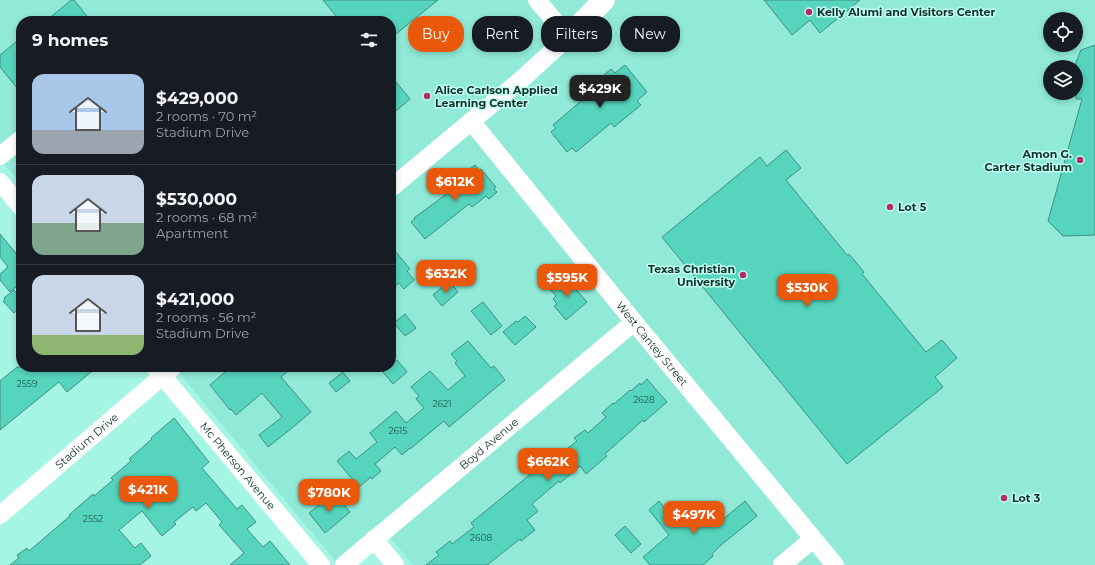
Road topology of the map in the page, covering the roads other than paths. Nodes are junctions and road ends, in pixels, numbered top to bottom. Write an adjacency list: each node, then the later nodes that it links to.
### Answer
1 (537, 0): 3 (street)
2 (604, 0): 4 (street)
3 (550, 16)
4 (589, 16)
5 (552, 52): 6 (street)
6 (471, 121): 10 (street); 12 (street, West Cantey Street)
7 (16, 143): 8 (street)
8 (0, 156)
9 (0, 182): 11 (street)
10 (396, 184)
11 (16, 201)
12 (634, 322): 16 (street, Boyd Avenue); 17 (street, West Cantey Street)
13 (161, 372): 15 (street, Stadium Drive)
14 (165, 372): 18 (street, Mc Pherson Avenue)
15 (0, 515)
16 (374, 539): 19 (street, Boyd Avenue); 20 (street)
17 (814, 539): 21 (street); 22 (street, West Cantey Street)
18 (321, 565)
19 (344, 565)
20 (395, 565)
21 (782, 565)
22 (835, 565)

